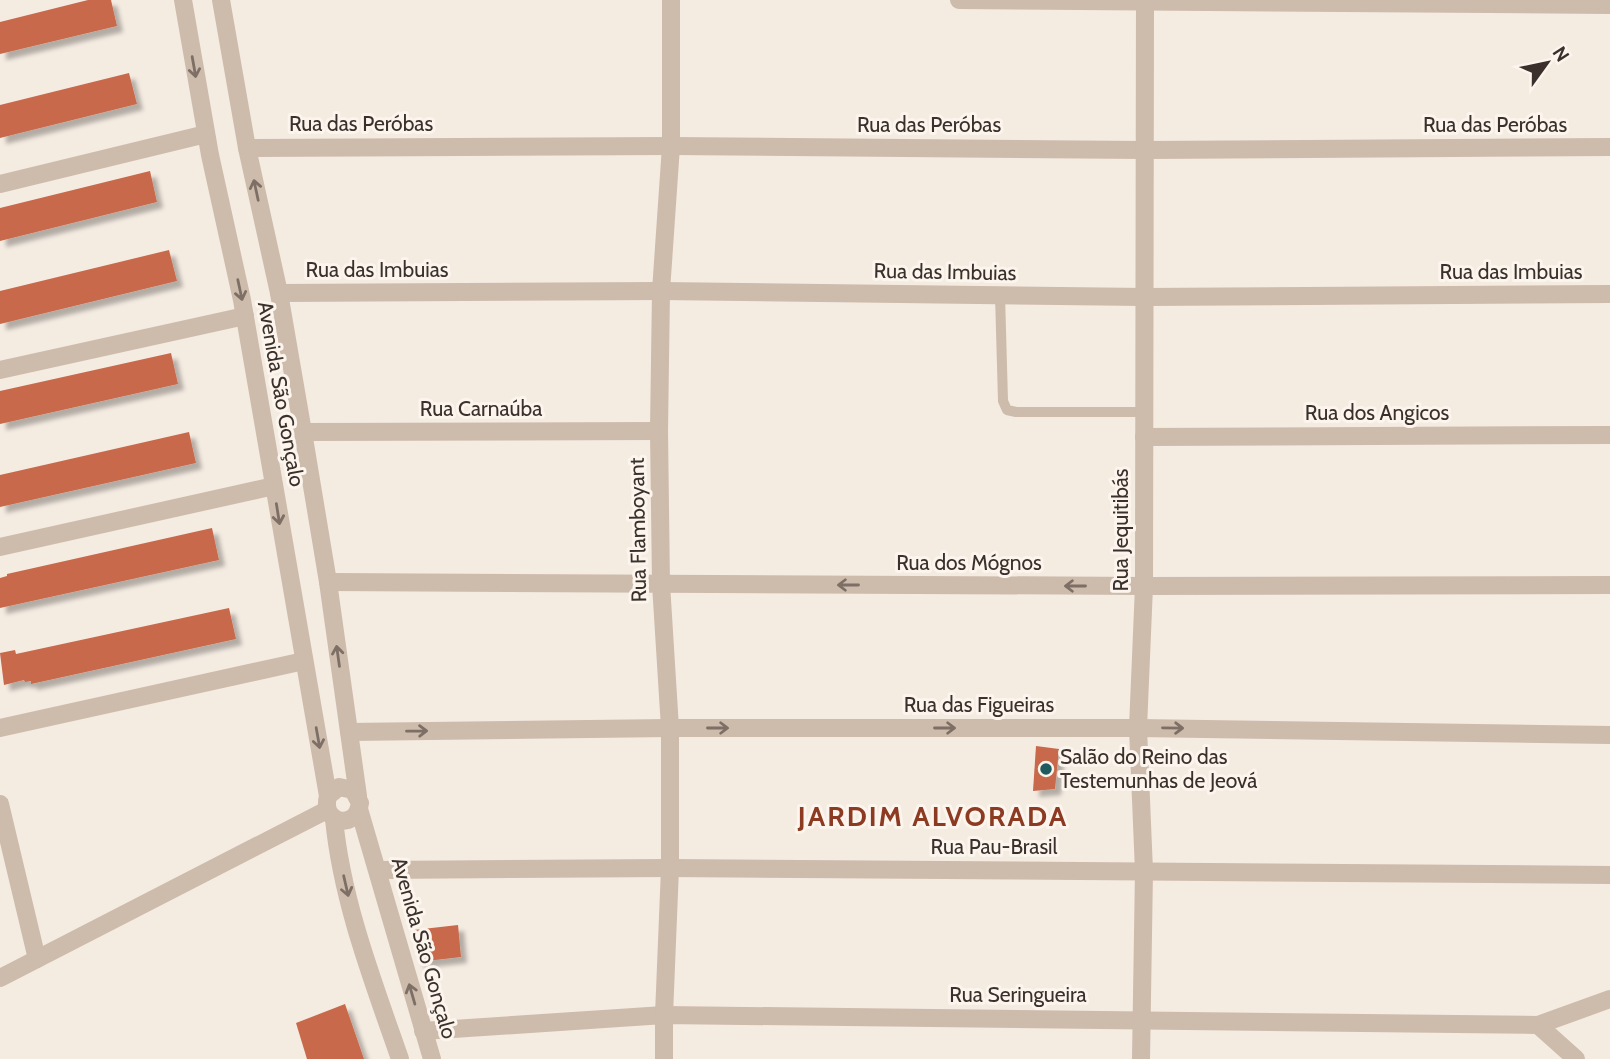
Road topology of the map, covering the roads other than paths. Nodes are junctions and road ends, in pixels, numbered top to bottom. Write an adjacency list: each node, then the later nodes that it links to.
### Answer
1 (183, 0): 7 (street, Avenida São Gonçalo, one-way to 7)
2 (221, 0): 10 (street, Avenida São Gonçalo)
3 (671, 0): 8 (street, Rua Flamboyant)
4 (959, 0): 5 (street)
5 (1145, 1): 6 (street); 11 (street, Rua Jequitibás)
6 (1610, 5)
7 (206, 134): 12 (street); 18 (street, Avenida São Gonçalo, one-way to 18)
8 (671, 146): 10 (street, Rua das Peróbas); 11 (street, Rua das Peróbas); 13 (street, Rua Flamboyant)
9 (1610, 147): 11 (street, Rua das Peróbas)
10 (247, 148): 14 (street, Avenida São Gonçalo, one-way to 10)
11 (1145, 150): 17 (street, Rua Jequitibás)
12 (0, 184)
13 (661, 291): 14 (street, Rua das Imbuias); 16 (street, Rua das Imbuias); 21 (street, Rua Flamboyant)
14 (279, 293): 22 (street, Avenida São Gonçalo)
15 (1610, 294): 17 (street, Rua das Imbuias)
16 (1000, 295): 17 (street, Rua das Imbuias); 20 (lane)
17 (1144, 298): 20 (street, Rua Jequitibás)
18 (245, 316): 19 (street); 25 (street, Avenida São Gonçalo)
19 (0, 370)
20 (1144, 412): 24 (street, Rua Jequitibás)
21 (659, 431): 22 (street, Rua Carnaúba); 28 (street, Rua Flamboyant)
22 (303, 432): 27 (street, Avenida São Gonçalo)
23 (1610, 435): 24 (street, Rua dos Angicos)
24 (1144, 437): 30 (street, Rua Jequitibás)
25 (274, 486): 26 (street); 31 (street, Avenida São Gonçalo, one-way to 31)
26 (0, 547)
27 (328, 582): 28 (street, Rua dos Mógnos); 35 (street, Avenida São Gonçalo, one-way to 27)
28 (661, 584): 30 (street, Rua dos Mógnos, one-way to 28); 33 (street, Rua Flamboyant)
29 (1610, 585): 30 (street, Rua dos Mógnos)
30 (1144, 586): 34 (street, Rua Jequitibás)
31 (304, 661): 32 (street); 39 (street, Avenida São Gonçalo, one-way to 39)
32 (0, 727)
33 (670, 727): 34 (street, Rua das Figueiras, one-way to 34); 35 (street, Rua das Figueiras, one-way to 33); 40 (street, Rua Flamboyant)
34 (1138, 728): 36 (street, Rua das Figueiras, one-way to 36); 42 (street, Rua Jequitibás)
35 (349, 732): 37 (street, Avenida São Gonçalo)
36 (1610, 735)
37 (358, 803): 39 (street); 39 (street); 41 (street, Avenida São Gonçalo)
38 (0, 804): 44 (street)
39 (330, 808): 44 (street); 51 (street, Avenida São Gonçalo, one-way to 51)
40 (670, 868): 41 (street, Rua Pau-Brasil); 42 (street, Rua Pau-Brasil); 47 (street, Rua Flamboyant)
41 (377, 870): 50 (street, Avenida São Gonçalo, one-way to 41)
42 (1144, 871): 43 (street, Rua Pau-Brasil); 48 (street, Rua Jequitibás)
43 (1610, 875)
44 (37, 959): 45 (street)
45 (0, 978)
46 (1610, 999): 49 (street, Rua Seringueira)
47 (664, 1015): 48 (street, Rua Seringueira); 50 (street, Rua Seringueira); 53 (street, Rua Flamboyant)
48 (1141, 1019): 49 (street, Rua Seringueira); 54 (street, Rua Jequitibás)
49 (1538, 1025): 55 (street)
50 (423, 1031): 52 (street, Avenida São Gonçalo)
51 (400, 1059)
52 (432, 1059)
53 (664, 1059)
54 (1141, 1059)
55 (1576, 1059)

